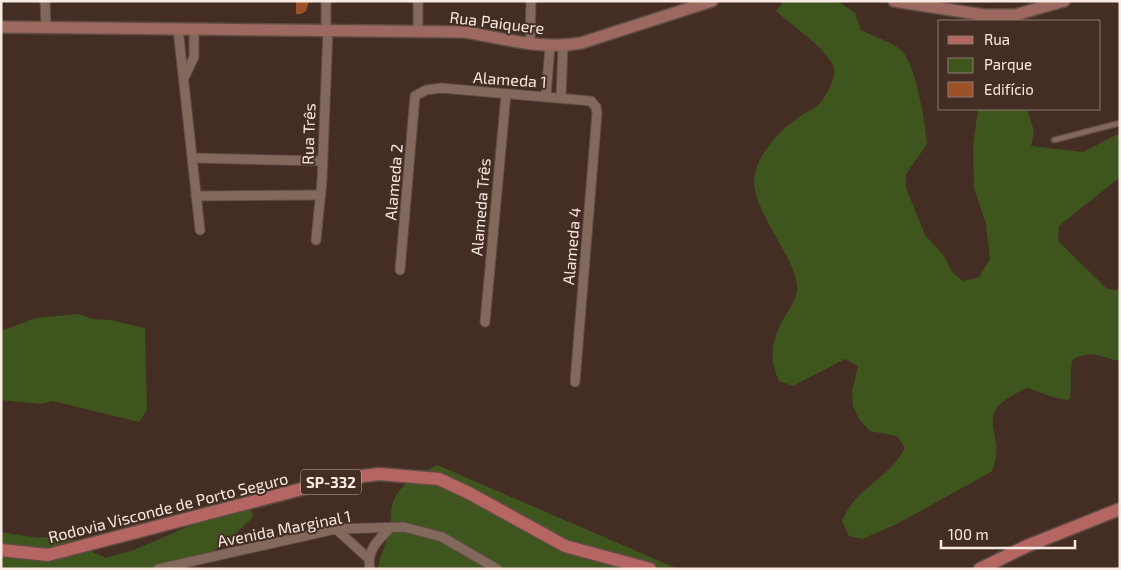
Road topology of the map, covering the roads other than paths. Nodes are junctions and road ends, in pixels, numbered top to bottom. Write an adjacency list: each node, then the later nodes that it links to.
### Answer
1 (45, 1): 9 (street)
2 (326, 1): 12 (street, Rua Três)
3 (418, 1): 13 (street)
4 (531, 1): 14 (street)
5 (894, 1): 6 (street)
6 (1064, 1)
7 (710, 2): 16 (street, Rua Paiquere)
8 (1, 27): 9 (street, Rua Paiquere)
9 (46, 27): 10 (street, Rua Paiquere)
10 (178, 29): 11 (street, Rua Paiquere); 17 (street)
11 (194, 30): 12 (street, Rua Paiquere); 17 (street)
12 (327, 30): 13 (street, Rua Paiquere); 26 (street, Rua Três)
13 (418, 31): 14 (street, Rua Paiquere)
14 (530, 44): 15 (street, Rua Paiquere)
15 (550, 45): 16 (street, Rua Paiquere); 20 (street)
16 (563, 46): 21 (street)
17 (183, 81): 25 (street)
18 (506, 94): 19 (street, Alameda 1); 20 (street, Alameda 1); 32 (street, Alameda Três)
19 (415, 96): 31 (street, Alameda 2)
20 (546, 97): 21 (street, Alameda 1)
21 (561, 97): 22 (street, Alameda 1)
22 (597, 113): 33 (street, Alameda 4)
23 (1120, 123): 24 (lane)
24 (1054, 140)
25 (194, 158): 26 (street); 28 (street)
26 (322, 161): 27 (street, Rua Três)
27 (320, 195): 28 (street); 30 (street, Rua Três)
28 (196, 196): 29 (street)
29 (200, 230)
30 (316, 240)
31 (400, 270)
32 (485, 322)
33 (576, 382)
34 (1120, 509): 43 (main road)
35 (390, 528): 36 (street, Avenida Marginal 1); 38 (street); 41 (street, Avenida Marginal 1)
36 (336, 530): 38 (street); 39 (street, Avenida Marginal 1)
37 (1, 550): 42 (main road, Rodovia Visconde de Porto Seguro / SP-332)
38 (368, 558): 40 (street)
39 (158, 569)
40 (370, 569)
41 (497, 569)
42 (650, 569)
43 (980, 569)

